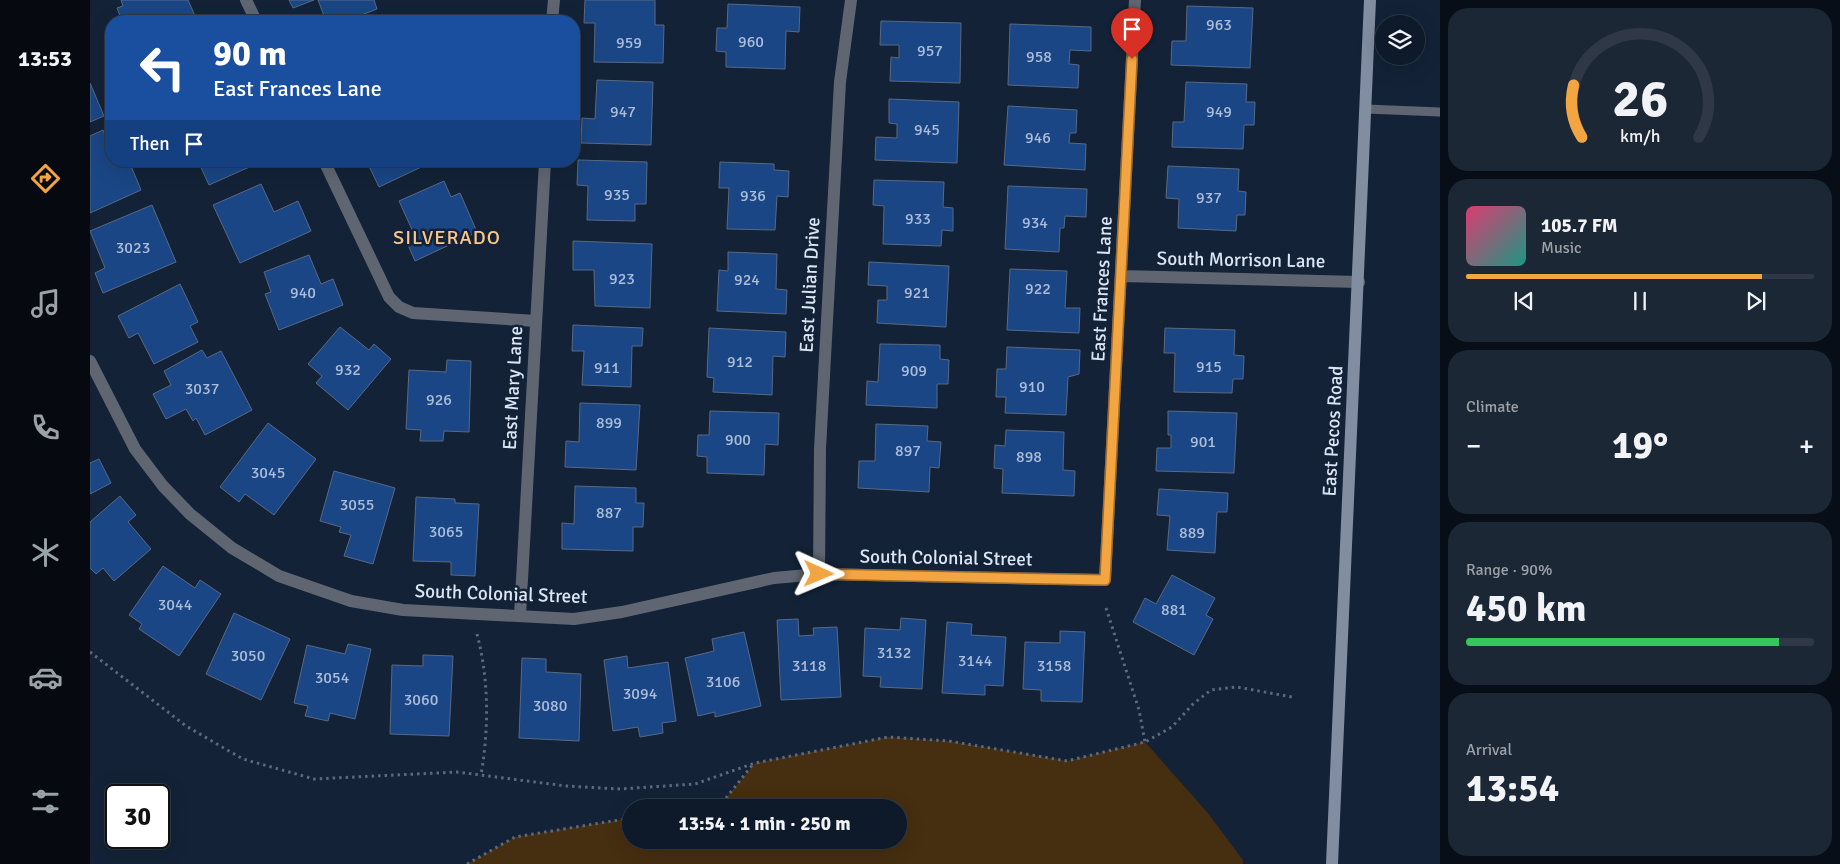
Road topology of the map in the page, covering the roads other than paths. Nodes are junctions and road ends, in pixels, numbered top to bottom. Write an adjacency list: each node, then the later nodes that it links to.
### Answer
1 (246, 0): 6 (street)
2 (554, 0): 7 (street)
3 (851, 0): 16 (street, East Julian Drive)
4 (1135, 0): 12 (street, East Frances Lane)
5 (1370, 0): 8 (main road, East Pecos Road)
6 (253, 15)
7 (553, 15)
8 (1366, 109): 9 (lane); 13 (main road, East Pecos Road)
9 (1440, 112)
10 (327, 167): 14 (street)
11 (545, 167): 14 (street, East Mary Lane)
12 (1121, 276): 13 (street, South Morrison Lane); 17 (street, East Frances Lane)
13 (1359, 282): 19 (main road, East Pecos Road)
14 (536, 321): 18 (street, East Mary Lane)
15 (90, 361): 18 (street, South Colonial Street)
16 (819, 574): 17 (street, South Colonial Street); 18 (street, South Colonial Street)
17 (1105, 580)
18 (520, 616)
19 (1332, 864)

